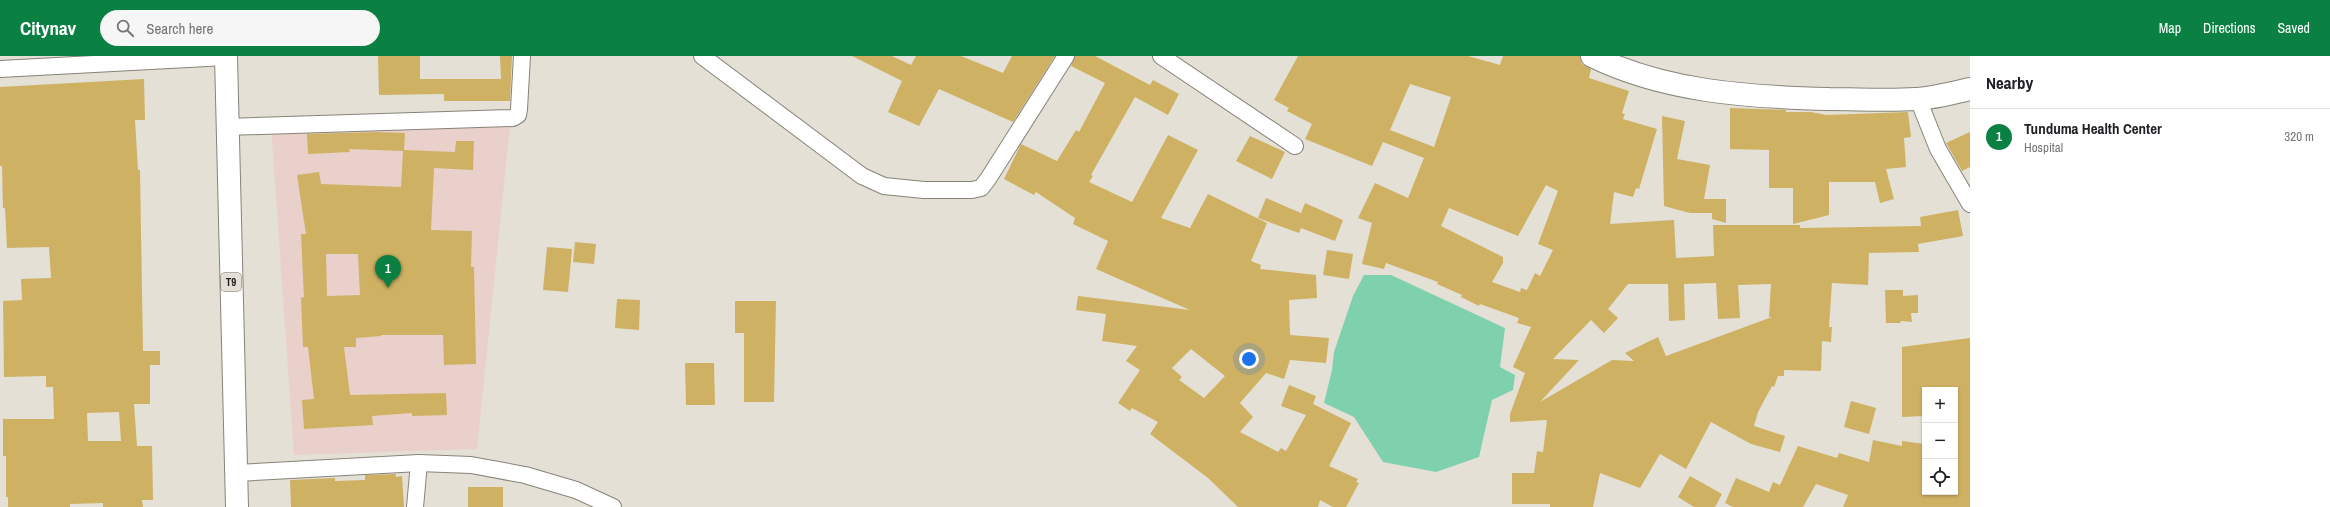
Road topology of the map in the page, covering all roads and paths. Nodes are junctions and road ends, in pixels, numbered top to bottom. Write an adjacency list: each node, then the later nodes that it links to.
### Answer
1 (226, 56): 7 (street); 10 (main road, T9)
2 (522, 56): 10 (street)
3 (702, 56): 4 (street)
4 (1066, 56)
5 (1161, 56): 11 (street)
6 (1592, 56): 9 (main road)
7 (0, 69)
8 (1970, 89): 9 (main road)
9 (1918, 99): 12 (street)
10 (226, 127): 14 (main road, T9)
11 (1295, 146)
12 (1970, 204)
13 (419, 463): 14 (street); 16 (street); 17 (street)
14 (237, 473): 15 (main road, T9)
15 (237, 507)
16 (415, 507)
17 (613, 507)

